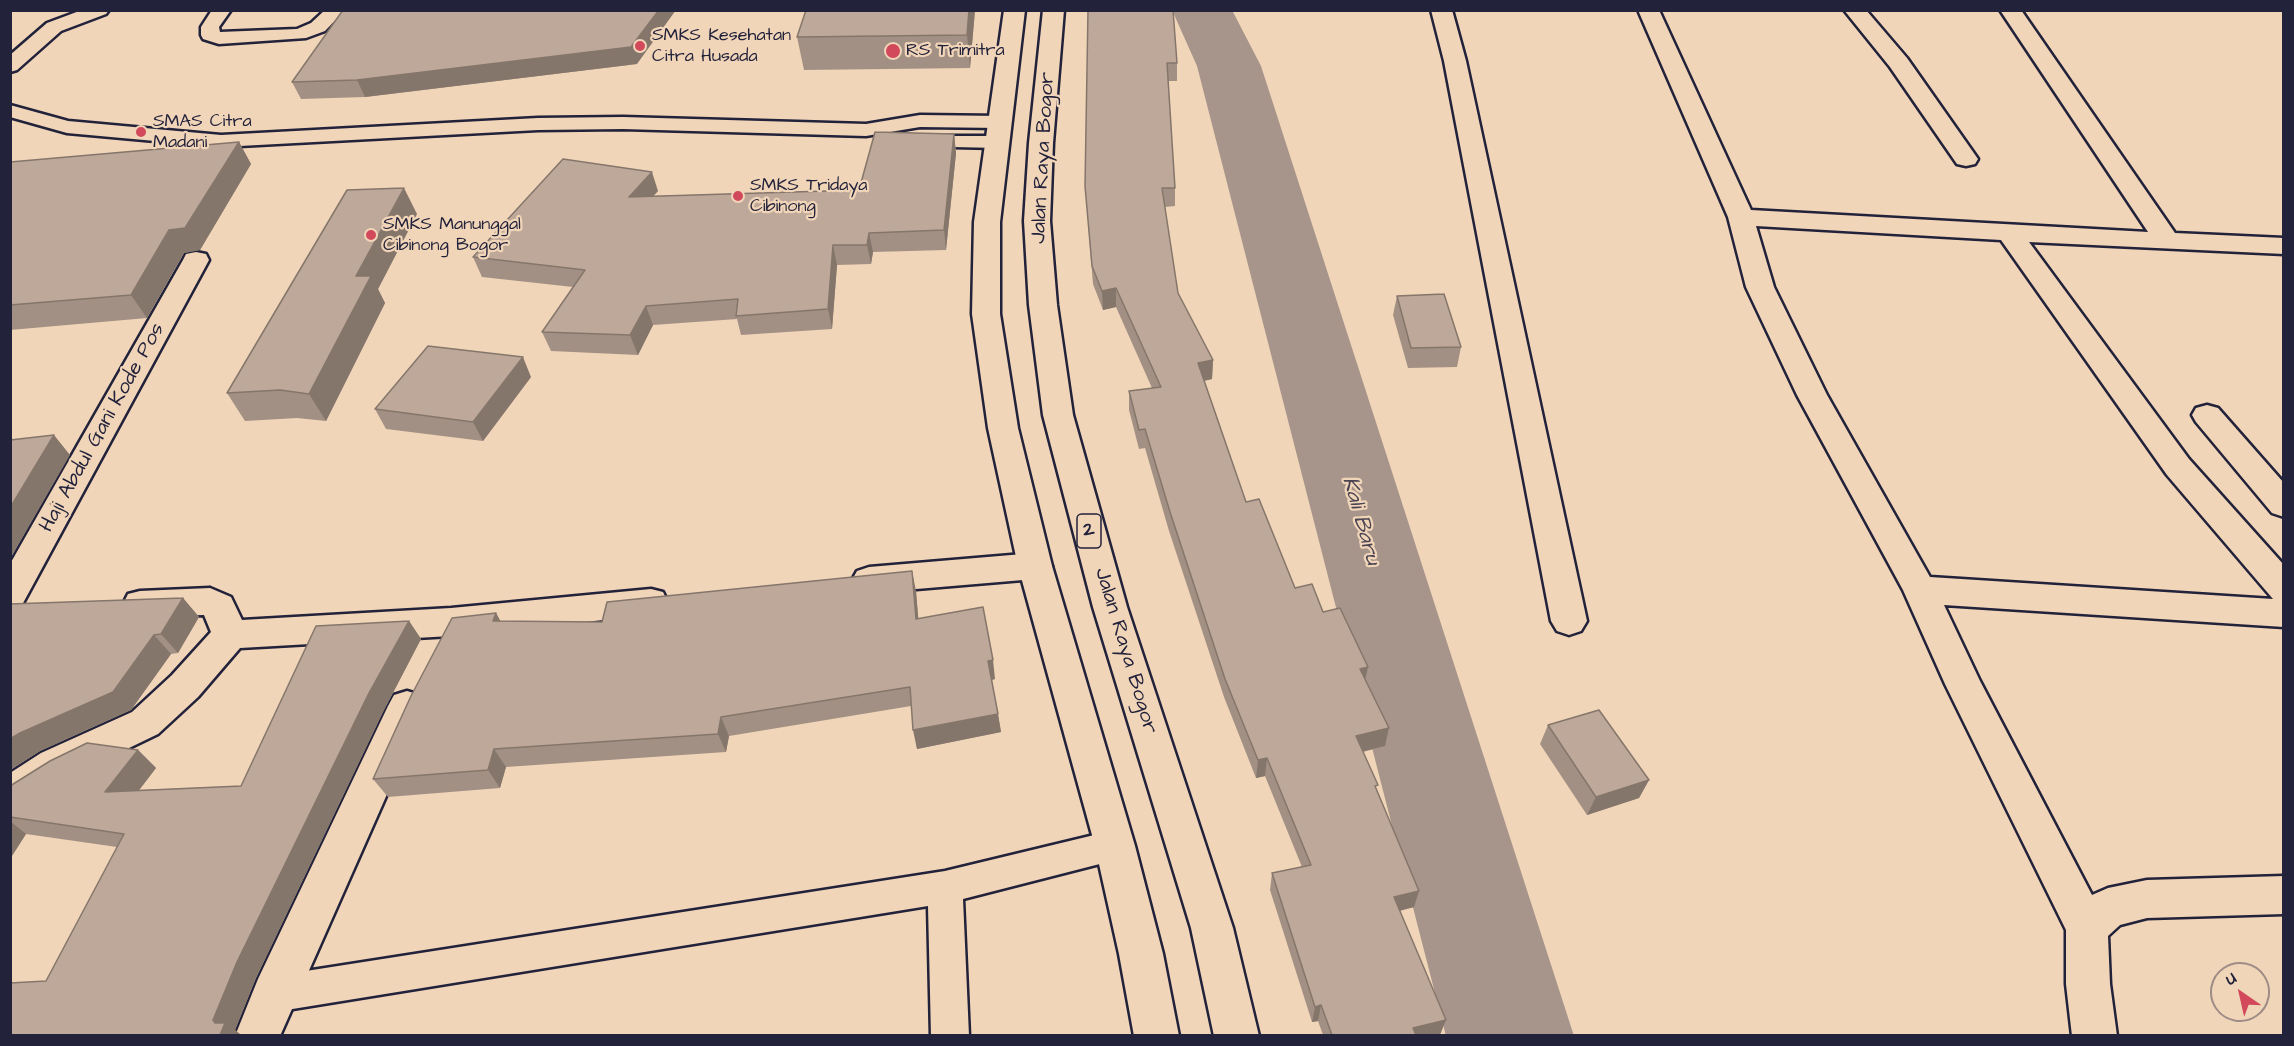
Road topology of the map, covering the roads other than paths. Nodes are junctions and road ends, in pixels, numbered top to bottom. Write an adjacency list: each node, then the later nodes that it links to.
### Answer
1 (100, 10): 10 (lane)
2 (222, 10): 3 (lane)
3 (336, 10)
4 (1015, 10): 12 (main road, Jalan Raya Bogor)
5 (1054, 10): 13 (main road, Jalan Raya Bogor / 2)
6 (1441, 10): 30 (main road)
7 (1648, 10): 15 (main road)
8 (1854, 10): 14 (main road)
9 (2010, 10): 17 (main road)
10 (10, 66)
11 (10, 111): 12 (lane)
12 (1000, 132): 13 (main road); 22 (main road, Jalan Raya Bogor)
13 (1042, 133): 42 (main road, Jalan Raya Bogor / 2)
14 (1966, 159)
15 (1741, 217): 16 (main road); 25 (main road)
16 (2009, 233): 17 (main road); 24 (main road)
17 (2168, 240): 18 (main road)
18 (2283, 246)
19 (196, 260): 27 (main road, Haji Abdul Gani Kode Pos)
20 (2206, 416): 21 (main road)
21 (2283, 505)
22 (1035, 566): 23 (main road); 34 (main road, Jalan Raya Bogor)
23 (840, 583)
24 (2283, 589)
25 (1920, 590): 29 (main road); 37 (main road)
26 (687, 598): 31 (main road)
27 (19, 602)
28 (105, 605): 32 (main road)
29 (2283, 613)
30 (1569, 621)
31 (451, 622): 32 (main road); 38 (main road)
32 (230, 635): 33 (main road)
33 (10, 794)
34 (1115, 846): 35 (lane); 41 (main road, Jalan Raya Bogor)
35 (945, 887): 38 (lane); 40 (lane)
36 (2283, 895): 37 (main road)
37 (2087, 928): 43 (main road)
38 (273, 994): 39 (main road)
39 (257, 1035)
40 (950, 1035)
41 (1157, 1035)
42 (1237, 1035)
43 (2095, 1035)

